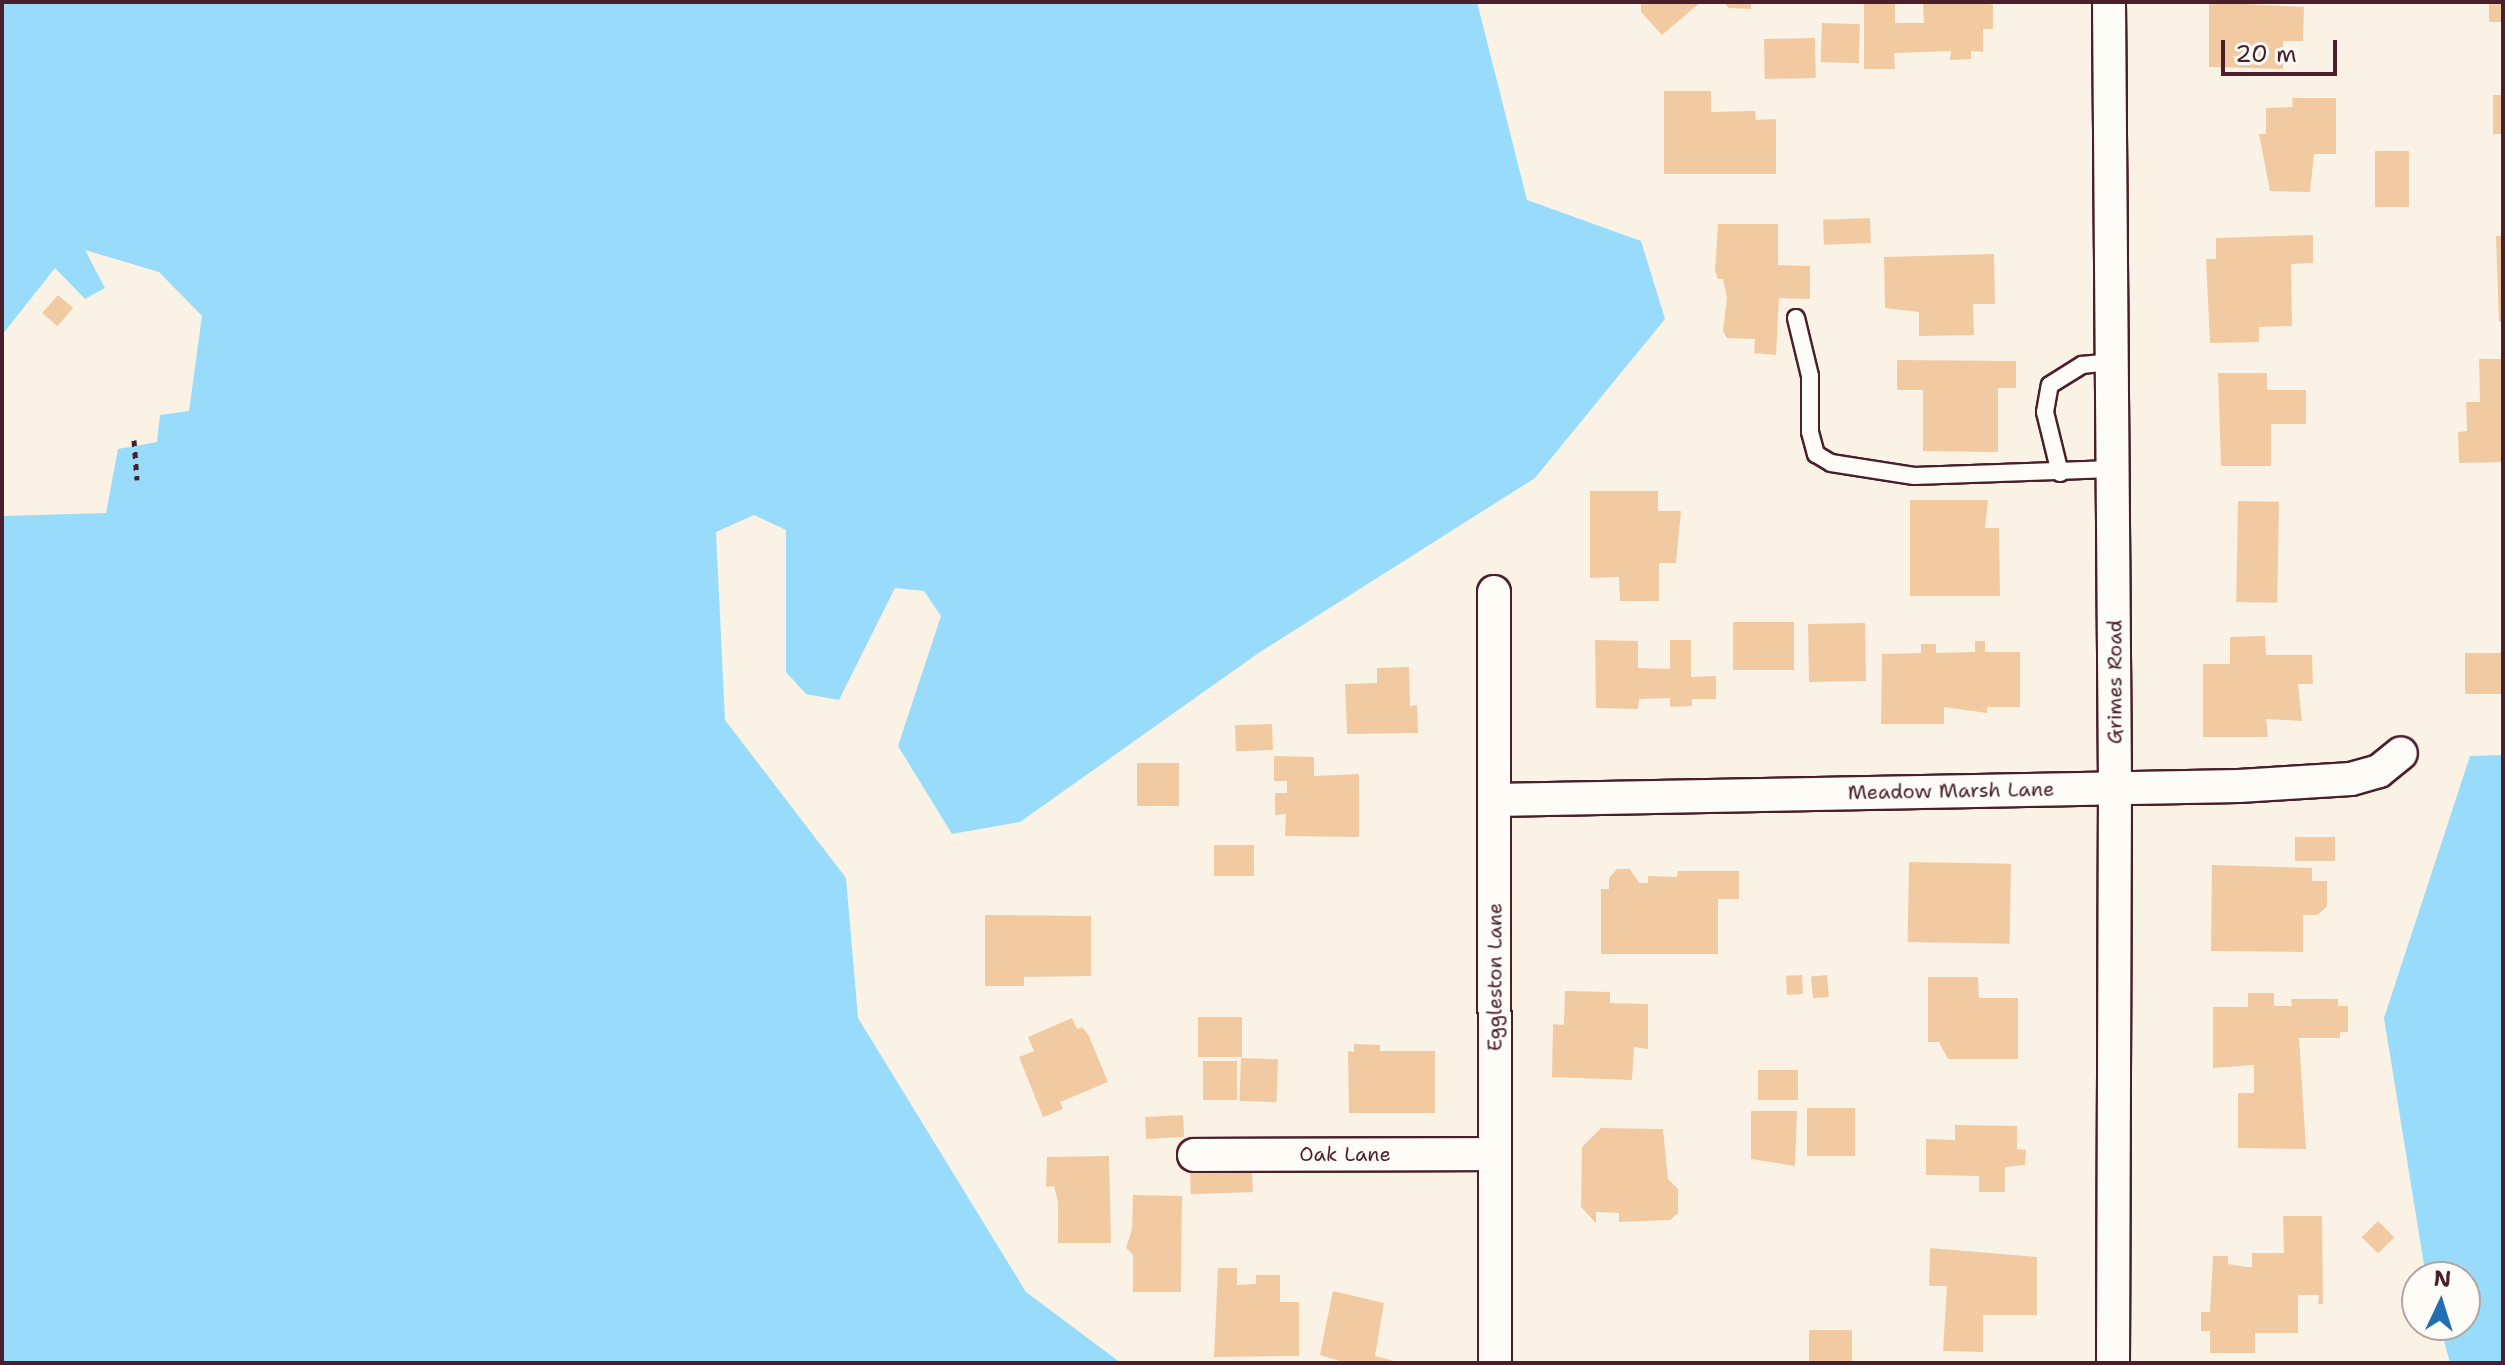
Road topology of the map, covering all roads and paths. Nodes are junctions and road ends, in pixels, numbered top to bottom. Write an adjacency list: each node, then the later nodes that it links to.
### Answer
1 (2109, 2): 3 (street, Grimes Road)
2 (1796, 318): 6 (lane)
3 (2112, 362): 5 (street, Grimes Road); 6 (lane)
4 (134, 440): 7 (path)
5 (2113, 469): 6 (lane); 10 (street, Grimes Road)
6 (2060, 473)
7 (137, 480)
8 (1494, 592): 11 (street, Eggleston Lane)
9 (2401, 753): 10 (street, Meadow Marsh Lane)
10 (2115, 787): 11 (street, Meadow Marsh Lane); 15 (street, Grimes Road)
11 (1494, 800): 12 (street, Eggleston Lane)
12 (1495, 1154): 13 (street, Oak Lane); 14 (street, Eggleston Lane)
13 (1194, 1155)
14 (1495, 1363)
15 (2113, 1363)

